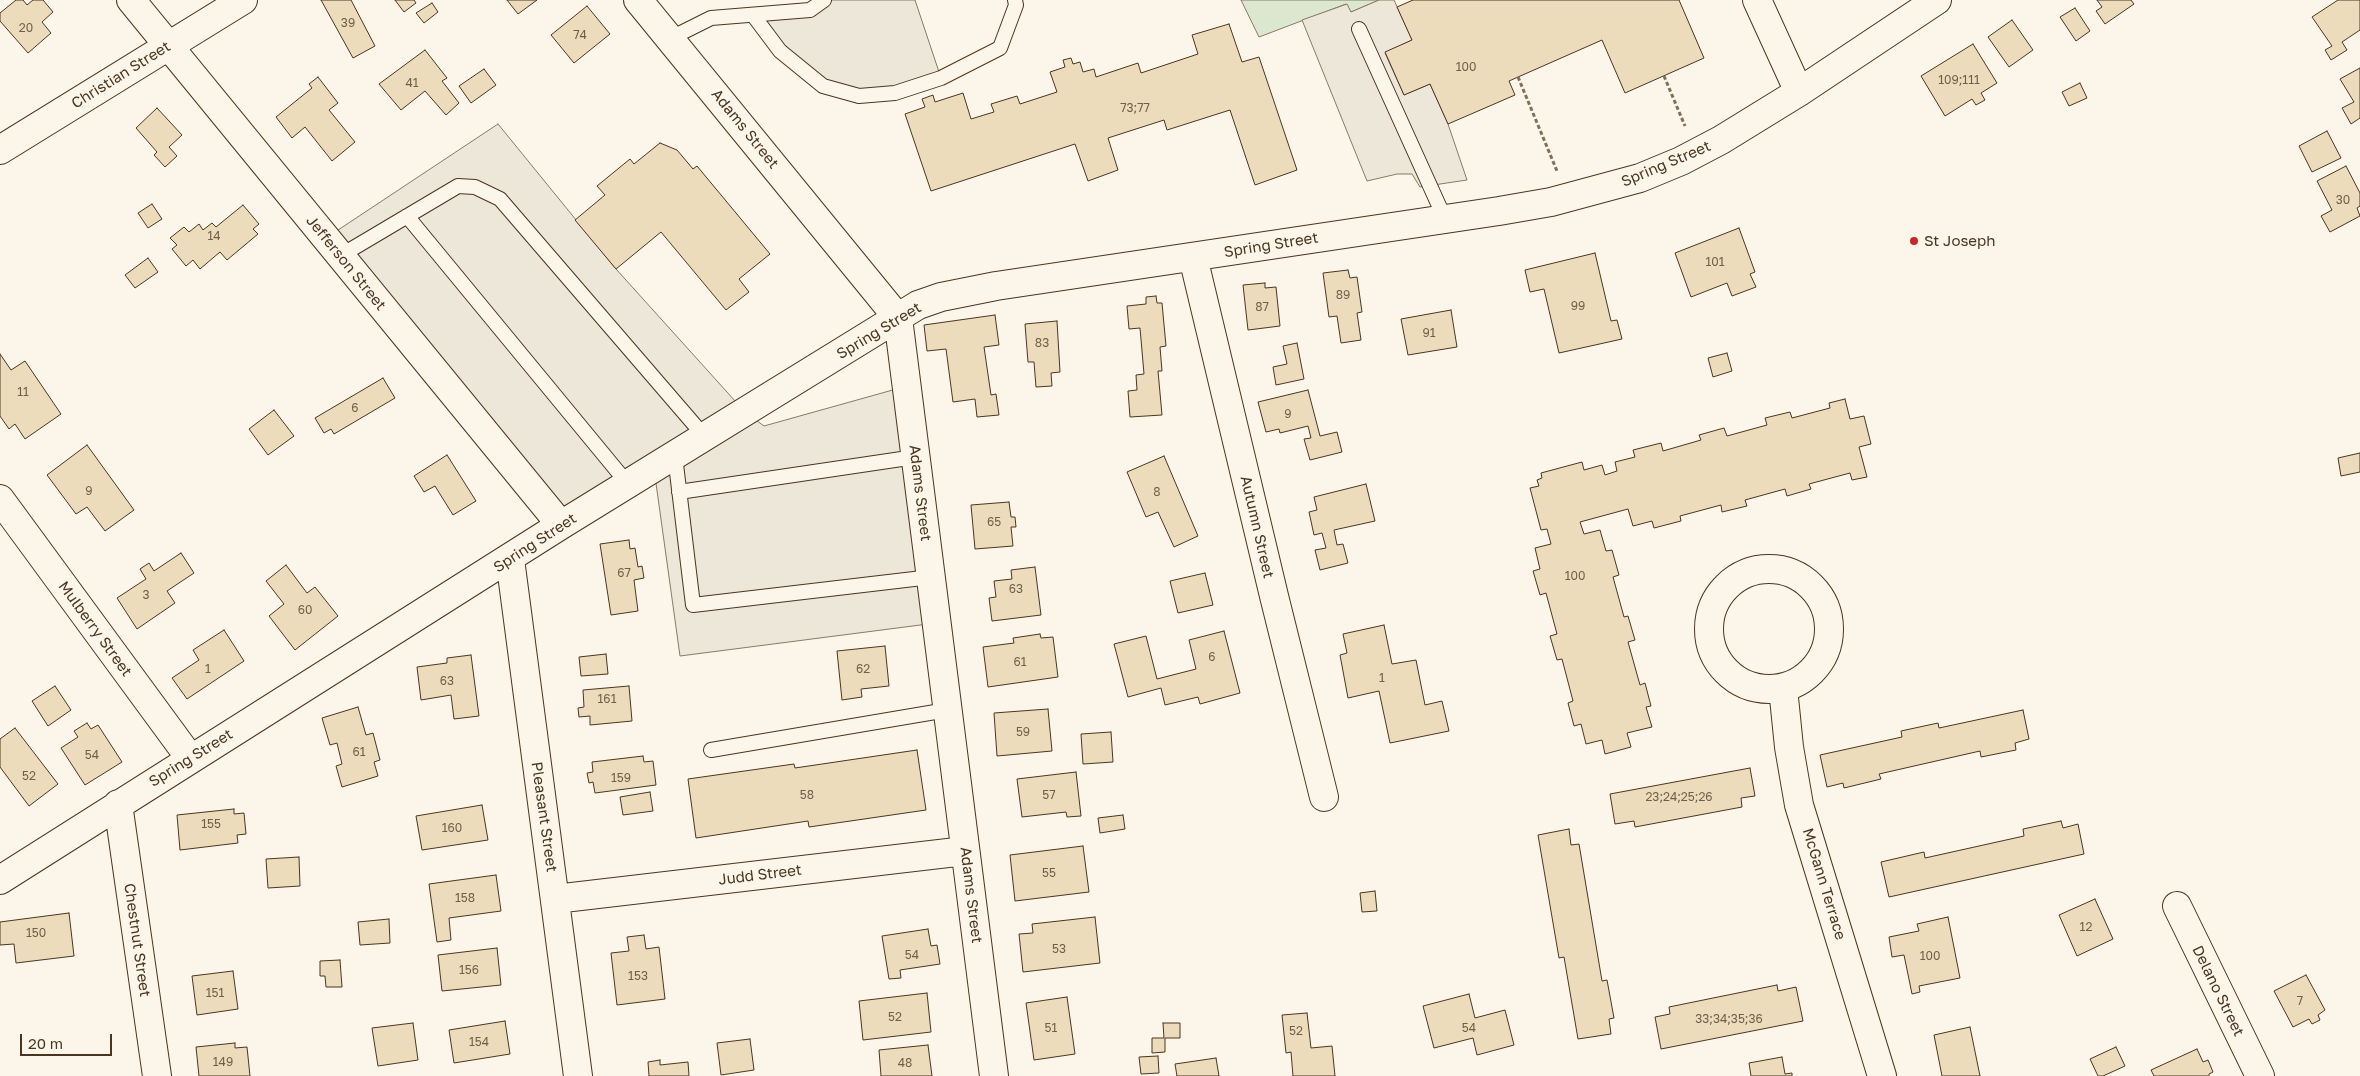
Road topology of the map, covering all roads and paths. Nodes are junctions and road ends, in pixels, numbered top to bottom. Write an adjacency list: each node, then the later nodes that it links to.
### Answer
1 (131, 0): 11 (street, Jefferson Street)
2 (243, 0): 11 (street, Christian Street)
3 (638, 0): 10 (street, Adams Street)
4 (824, 0): 8 (lane)
5 (1015, 0): 8 (lane)
6 (1757, 0): 14 (street)
7 (1937, 0): 14 (street, Spring Street)
8 (753, 15): 10 (lane)
9 (1359, 29): 19 (lane)
10 (671, 38): 22 (street, Adams Street)
11 (168, 46): 15 (street, Christian Street); 20 (street, Jefferson Street)
12 (1664, 76): 16 (path)
13 (1518, 77): 17 (path)
14 (1799, 92): 16 (street, Spring Street)
15 (0, 150)
16 (1696, 153): 17 (street, Spring Street)
17 (1568, 198): 19 (street, Spring Street)
18 (408, 216): 20 (lane); 23 (lane); 26 (lane)
19 (1445, 219): 21 (street, Spring Street)
20 (340, 256): 29 (street, Jefferson Street)
21 (1194, 257): 22 (street, Spring Street); 36 (street, Autumn Street)
22 (898, 318): 23 (street, Spring Street); 25 (street, Adams Street)
23 (705, 437): 24 (street, Spring Street)
24 (675, 456): 26 (street, Spring Street); 27 (lane)
25 (915, 457): 27 (lane); 31 (street, Adams Street)
26 (628, 484): 29 (street, Spring Street)
27 (680, 492): 31 (lane)
28 (0, 499): 35 (street, Mulberry Street)
29 (561, 525): 30 (street, Spring Street)
30 (510, 559): 35 (street, Spring Street); 40 (street, Pleasant Street)
31 (931, 577): 33 (street, Adams Street)
32 (1784, 688): 32 (street); 45 (street, McGann Terrace)
33 (947, 710): 34 (lane); 38 (street, Adams Street)
34 (710, 750)
35 (190, 758): 37 (street, Spring Street)
36 (1324, 797)
37 (118, 804): 39 (street, Spring Street); 42 (street, Chestnut Street)
38 (965, 851): 40 (street, Judd Street); 44 (street, Adams Street)
39 (0, 880)
40 (555, 899): 43 (street, Pleasant Street)
41 (2177, 906): 46 (street, Delano Street)
42 (157, 1076)
43 (578, 1076)
44 (994, 1076)
45 (1882, 1076)
46 (2260, 1076)

